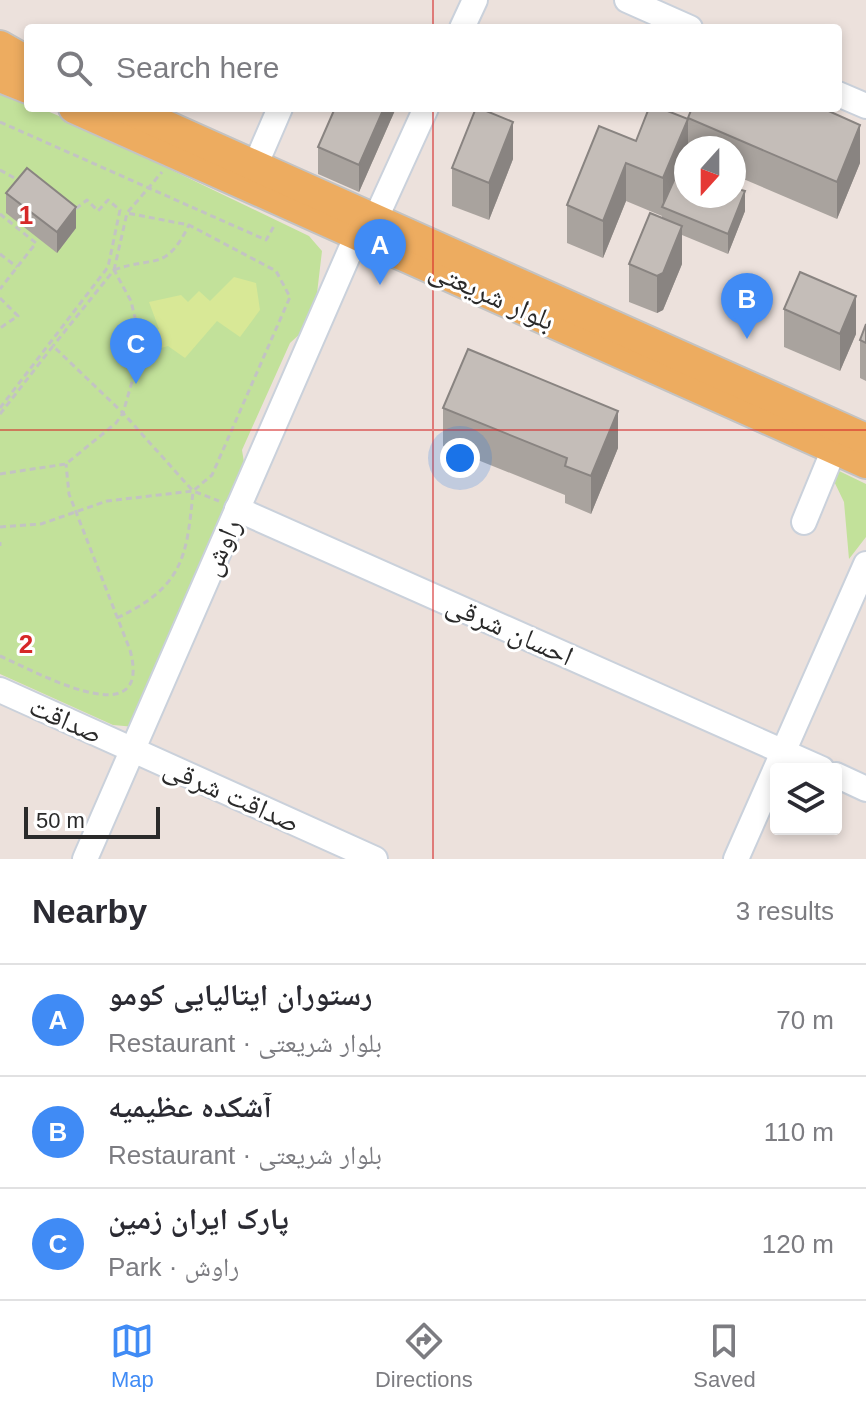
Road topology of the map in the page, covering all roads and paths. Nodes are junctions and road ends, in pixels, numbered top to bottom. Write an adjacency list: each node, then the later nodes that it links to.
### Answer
1 (475, 0): 3 (street)
2 (627, 0): 4 (street)
3 (464, 24)
4 (681, 24)
5 (0, 46): 6 (main road)
6 (24, 60)
7 (0, 77): 8 (main road)
8 (24, 86)
9 (842, 96): 10 (street)
10 (866, 106)
11 (83, 112): 16 (main road, بلوار شریعتی)
12 (135, 112): 17 (main road, بلوار شریعتی)
13 (278, 112): 17 (street)
14 (424, 112): 25 (street, راوش)
15 (0, 122): 20 (path)
16 (178, 155): 20 (path); 25 (main road, بلوار شریعتی)
17 (255, 166): 25 (main road, بلوار شریعتی)
18 (0, 170): 19 (path)
19 (28, 185)
20 (149, 187): 22 (path); 26 (path)
21 (67, 206): 34 (path)
22 (127, 213): 24 (path); 29 (path)
23 (0, 214): 28 (path)
24 (189, 225): 29 (path); 42 (path)
25 (366, 227): 37 (main road, بلوار شریعتی); 38 (main road, بلوار شریعتی); 43 (street, راوش)
26 (266, 240)
27 (0, 254): 28 (path)
28 (17, 267): 30 (path)
29 (114, 270): 33 (path); 35 (path)
30 (0, 289)
31 (0, 298): 32 (path)
32 (0, 328)
33 (53, 346): 35 (path); 36 (path)
34 (0, 408)
35 (123, 413): 40 (path); 42 (path)
36 (0, 414)
37 (866, 439)
38 (834, 449): 39 (main road, بلوار شریعتی); 45 (street)
39 (866, 463)
40 (66, 464): 41 (path); 44 (path)
41 (0, 474)
42 (193, 491): 43 (path); 44 (path); 48 (path)
43 (237, 509): 51 (street, راوش); 52 (street, احسان شرقی)
44 (76, 510): 46 (path); 48 (path)
45 (804, 522)
46 (0, 527)
47 (863, 574): 52 (street)
48 (117, 618): 49 (path)
49 (0, 656)
50 (0, 690): 51 (street, صداقت)
51 (133, 750): 56 (street, راوش); 57 (street, صداقت شرقی)
52 (783, 752): 53 (street, احسان شرقی); 58 (street)
53 (808, 763)
54 (842, 778): 55 (street)
55 (866, 789)
56 (85, 859)
57 (375, 859)
58 (736, 859)

